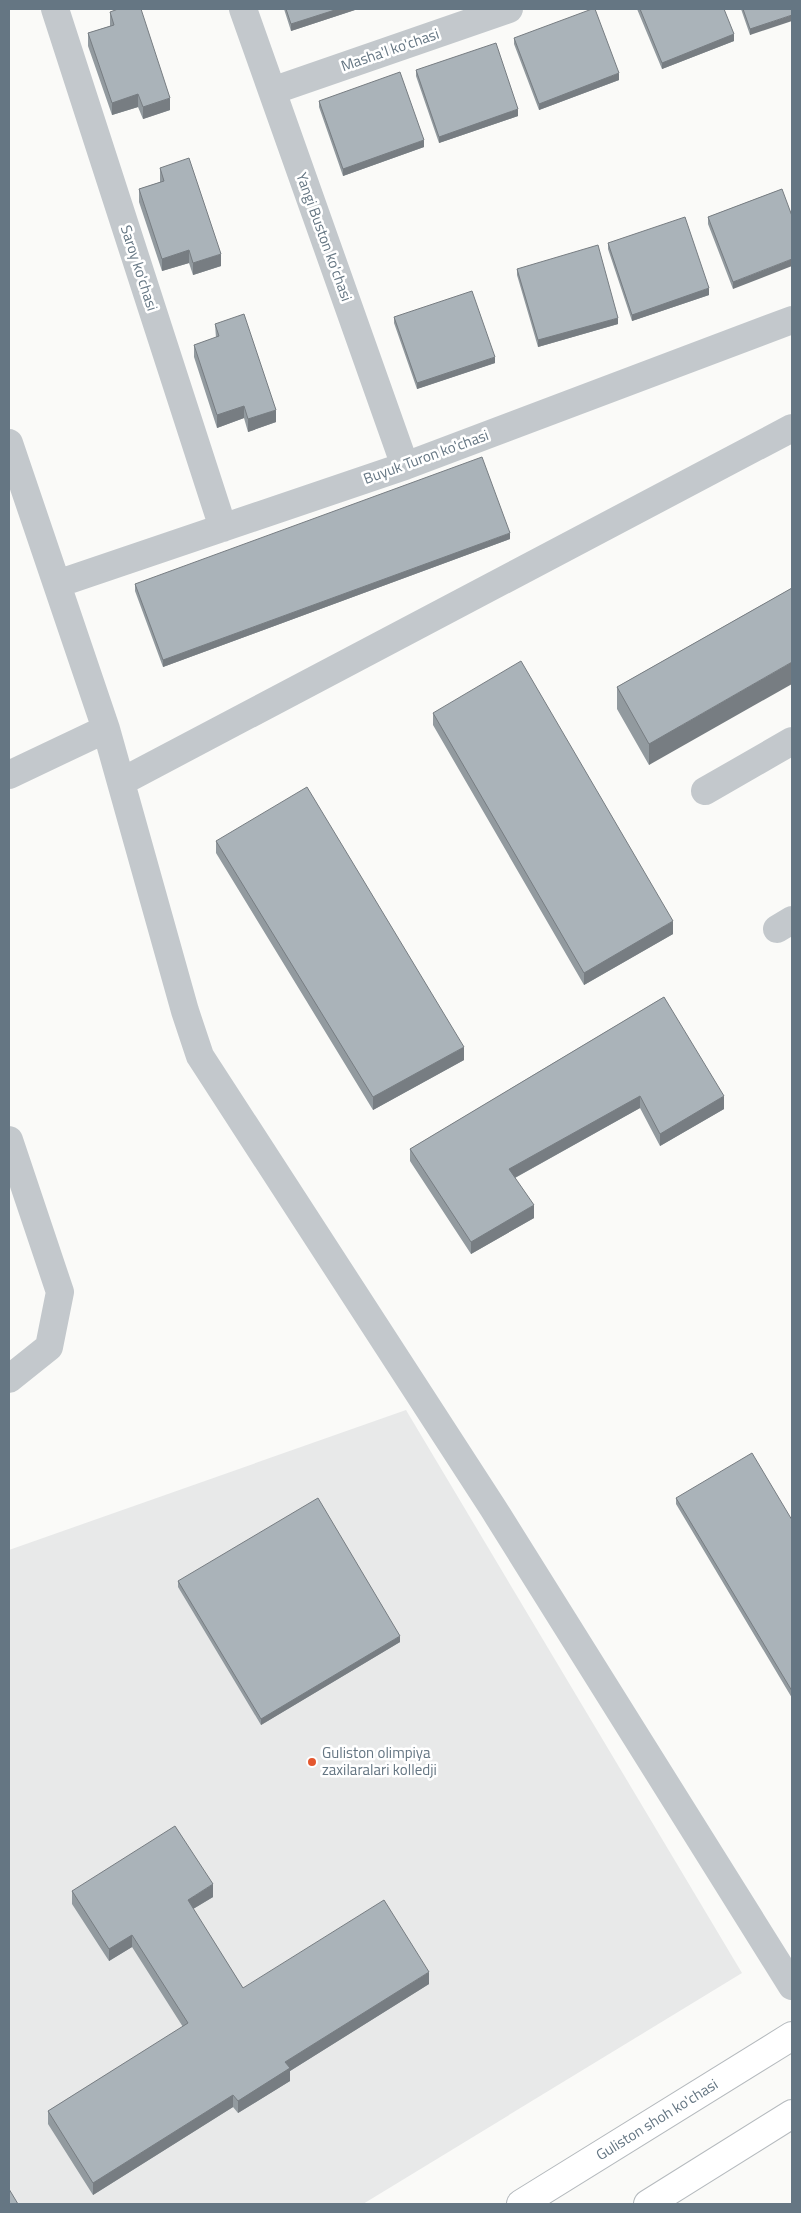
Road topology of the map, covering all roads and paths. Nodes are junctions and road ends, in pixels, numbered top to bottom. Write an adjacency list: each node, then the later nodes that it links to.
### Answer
1 (55, 9): 10 (street, Saroy ko'chasi)
2 (243, 9): 4 (street, Yangi Buston ko'chasi)
3 (509, 9): 4 (street, Masha'l ko'chasi)
4 (272, 91): 8 (street, Yangi Buston ko'chasi)
5 (792, 320): 8 (street, Buyuk Turon ko'chasi)
6 (792, 428): 15 (street)
7 (9, 443): 11 (street)
8 (400, 467): 9 (street, Yangi Buston ko'chasi); 10 (street, Buyuk Turon ko'chasi)
9 (406, 495)
10 (223, 528): 11 (street, Buyuk Turon ko'chasi)
11 (57, 584): 12 (street)
12 (106, 729): 14 (street); 15 (street)
13 (792, 741): 16 (street)
14 (9, 775)
15 (121, 782): 19 (street)
16 (705, 791)
17 (9, 1140): 18 (street)
18 (9, 1378)
19 (792, 1986)
20 (792, 2036): 22 (main road, Guliston shoh ko'chasi)
21 (792, 2114): 23 (main road)
22 (521, 2204)
23 (648, 2204)

